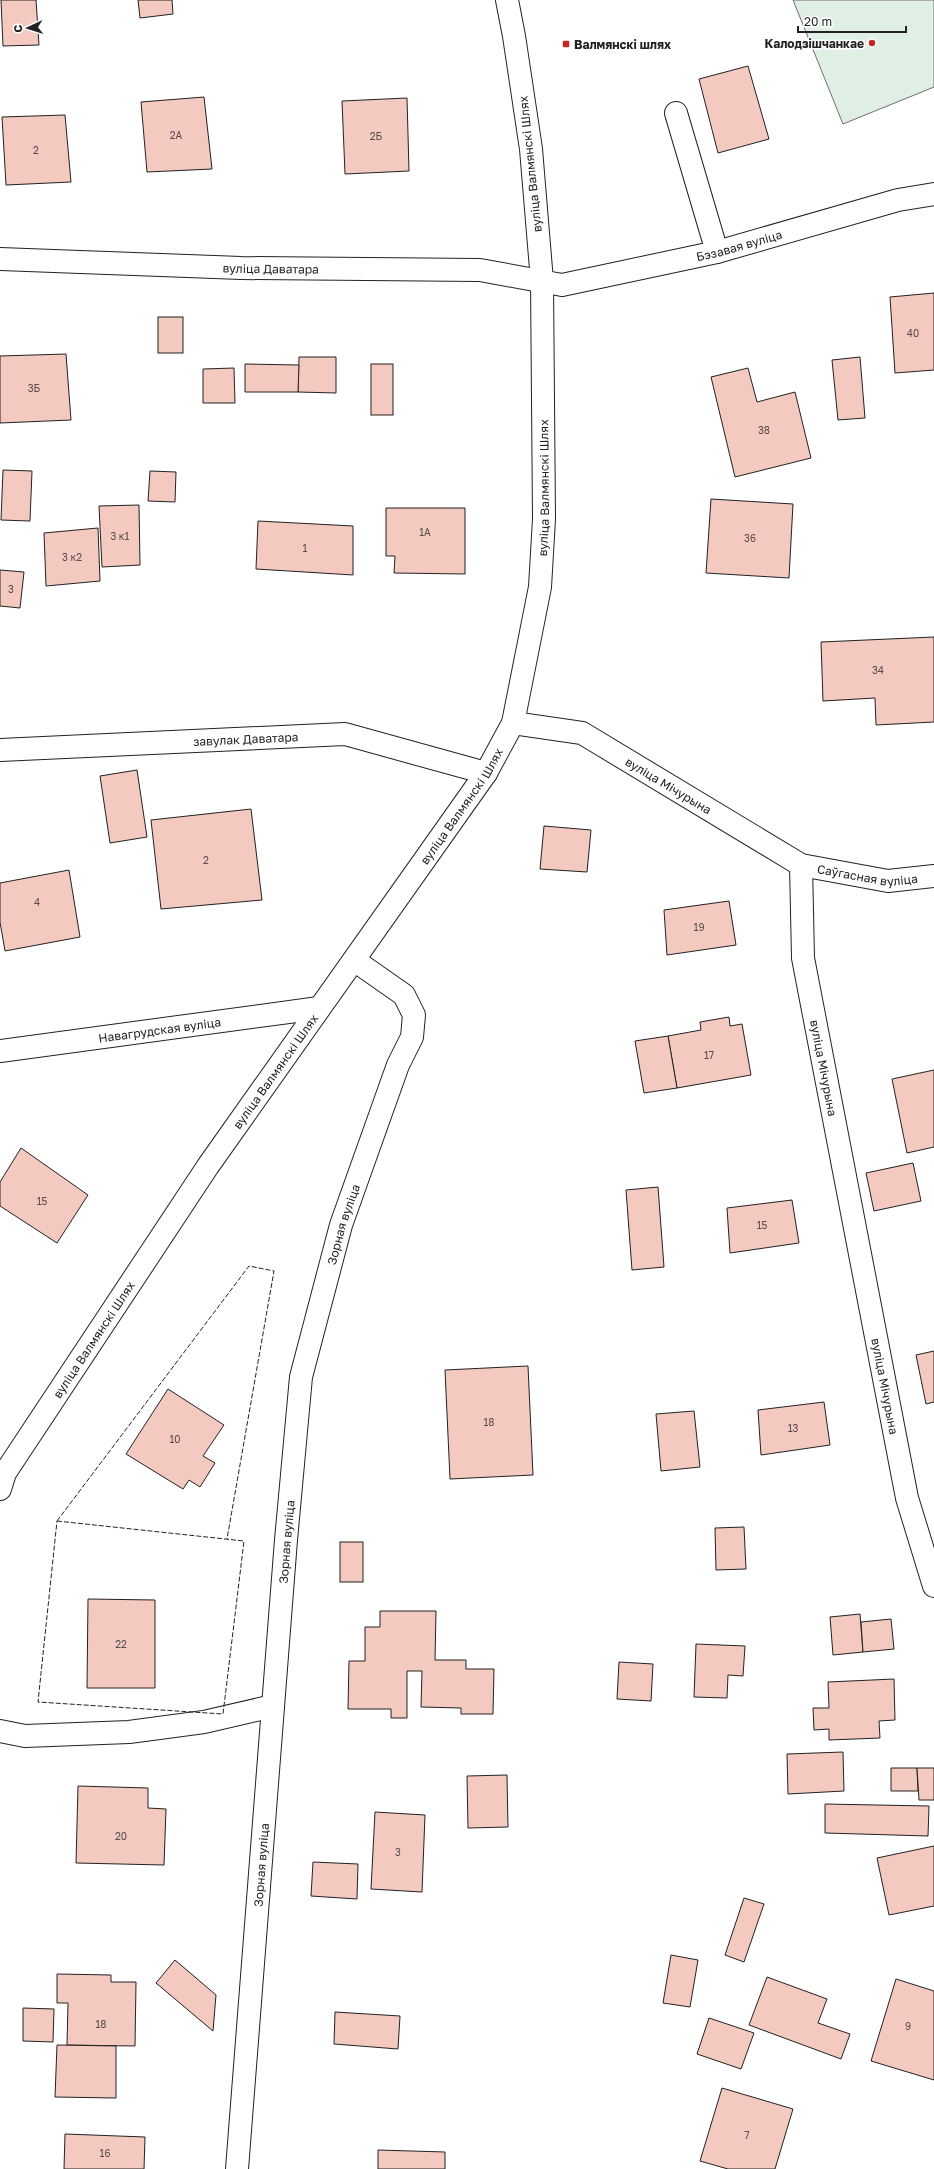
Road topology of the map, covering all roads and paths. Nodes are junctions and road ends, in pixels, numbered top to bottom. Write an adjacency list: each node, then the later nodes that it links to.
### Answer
1 (507, 0): 6 (street, вуліца Валмянскі Шлях)
2 (676, 113): 4 (street)
3 (934, 194): 4 (street, Бэзавая вуліца)
4 (717, 252): 6 (street, Бэзавая вуліца)
5 (0, 259): 6 (street, вуліца Даватара)
6 (542, 281): 7 (street, вуліца Валмянскі Шлях)
7 (513, 723): 9 (street, вуліца Валмянскі Шлях); 10 (street, вуліца Мічурына)
8 (0, 750): 9 (street, завулак Даватара)
9 (486, 773): 12 (street, вуліца Валмянскі Шлях)
10 (801, 865): 11 (street, Саўгасная вуліца); 16 (street, вуліца Мічурына)
11 (934, 876)
12 (354, 960): 13 (street, вуліца Валмянскі Шлях); 17 (street, Зорная вуліца)
13 (319, 1008): 14 (street, Навагрудская вуліца); 15 (street, вуліца Валмянскі Шлях)
14 (0, 1050)
15 (0, 1490)
16 (934, 1586)
17 (273, 1706): 18 (street); 19 (street, Зорная вуліца)
18 (0, 1731)
19 (237, 2169)

